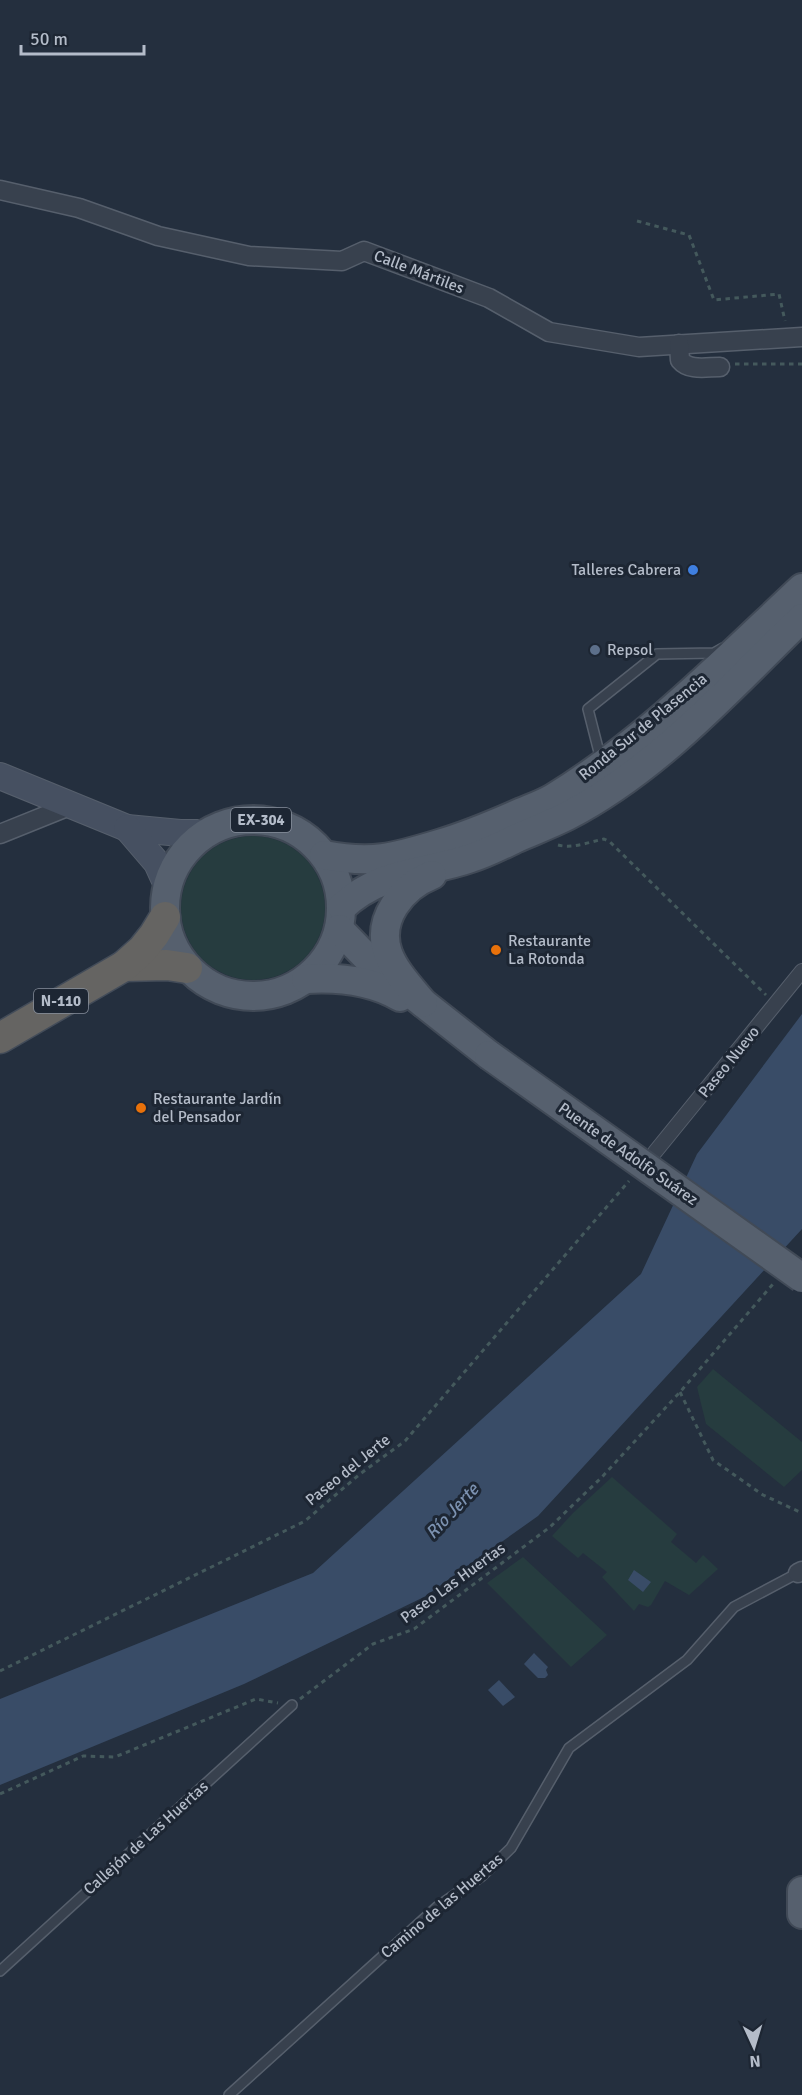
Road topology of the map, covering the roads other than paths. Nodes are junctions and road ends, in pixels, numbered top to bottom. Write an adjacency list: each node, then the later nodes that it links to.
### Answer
1 (0, 190): 3 (street, Calle Mártiles)
2 (795, 337): 3 (street, Calle Mártiles)
3 (679, 344): 4 (street)
4 (720, 367)
5 (802, 588): 7 (main road, Ronda Sur de Plasencia)
6 (802, 618): 15 (main road, Ronda Sur de Plasencia / EX-304)
7 (766, 622): 8 (main road, Ronda Sur de Plasencia); 8 (lane)
8 (603, 765): 14 (main road, Ronda Sur de Plasencia)
9 (0, 776): 10 (main road)
10 (72, 805): 11 (main road); 13 (street)
11 (127, 828): 12 (main road); 16 (main road)
12 (207, 833): 14 (main road, Ronda Sur de Plasencia / EX-304); 16 (main road, Ronda Sur de Plasencia / EX-304)
13 (0, 834)
14 (324, 855): 18 (main road, Ronda Sur de Plasencia / EX-304)
15 (471, 858): 18 (main road, Ronda Sur de Plasencia / EX-304); 23 (main road)
16 (167, 885): 17 (main road, Ronda Sur de Plasencia / EX-304)
17 (165, 917): 19 (highway, N-110); 20 (main road, Ronda Sur de Plasencia / EX-304)
18 (340, 918): 22 (main road, Ronda Sur de Plasencia / EX-304); 23 (main road)
19 (124, 966): 20 (highway, N-110); 25 (highway, N-110)
20 (187, 968): 22 (main road, Ronda Sur de Plasencia / EX-304)
21 (802, 971): 26 (street, Paseo Nuevo)
22 (306, 979): 24 (main road)
23 (423, 1003): 24 (main road)
24 (454, 1029): 27 (main road, Puente de Adolfo Suárez, bridge)
25 (0, 1038)
26 (655, 1152)
27 (790, 1278)
28 (800, 1572): 33 (lane, Camino de las Huertas)
29 (292, 1705): 32 (lane, Callejón de Las Huertas)
30 (802, 1891): 31 (main road)
31 (802, 1914)
32 (0, 1971)
33 (229, 2095)

